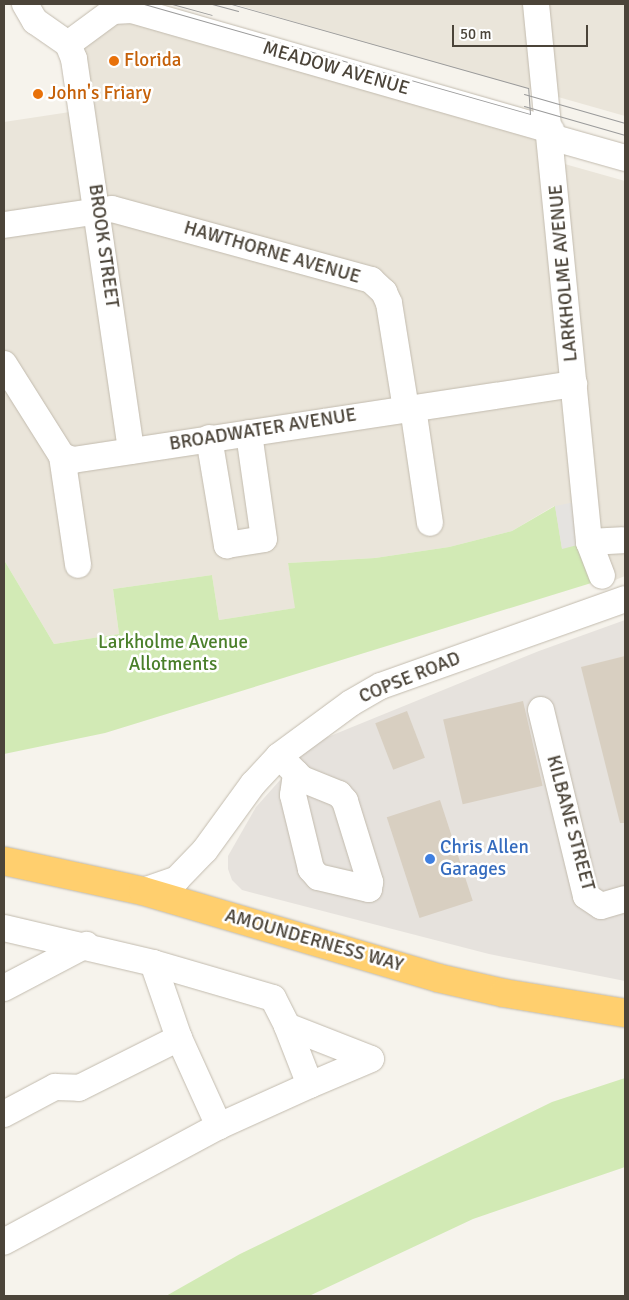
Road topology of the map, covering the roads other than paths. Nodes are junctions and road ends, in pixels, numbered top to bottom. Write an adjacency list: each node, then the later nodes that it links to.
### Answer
1 (25, 4): 3 (street)
2 (536, 4): 4 (street, LARKHOLME AVENUE)
3 (68, 44): 4 (street, MEADOW AVENUE); 6 (street, BROOK STREET)
4 (551, 134): 5 (street, MEADOW AVENUE); 9 (street, LARKHOLME AVENUE)
5 (625, 158)
6 (98, 210): 7 (street, HAWTHORNE AVENUE); 10 (street, HAWTHORNE AVENUE); 13 (street, BROOK STREET)
7 (4, 225)
8 (5, 370): 14 (street)
9 (574, 384): 10 (street, BROADWATER AVENUE); 17 (street, LARKHOLME AVENUE)
10 (409, 409): 11 (street, BROADWATER AVENUE); 15 (street, HAWTHORNE AVENUE)
11 (248, 433): 12 (street, BROADWATER AVENUE); 12 (street)
12 (209, 438): 13 (street, BROADWATER AVENUE)
13 (131, 451): 14 (street, BROADWATER AVENUE)
14 (62, 456): 18 (street)
15 (430, 523)
16 (622, 540): 17 (street)
17 (589, 542): 19 (street, LARKHOLME AVENUE)
18 (78, 565)
19 (602, 576)
20 (625, 598): 23 (street, COPSE ROAD)
21 (541, 710): 24 (street, KILBANE STREET)
22 (4, 861): 23 (highway, AMOUNDERNESS WAY)
23 (143, 891): 29 (highway, AMOUNDERNESS WAY)
24 (625, 898)
25 (4, 928): 26 (street)
26 (86, 945): 27 (street); 28 (street)
27 (152, 963): 30 (street); 31 (street)
28 (4, 988)
29 (625, 1013)
30 (287, 1026): 32 (street); 32 (street)
31 (179, 1038): 33 (street); 34 (street)
32 (310, 1085): 34 (street)
33 (4, 1114)
34 (219, 1126): 35 (street)
35 (4, 1242)

